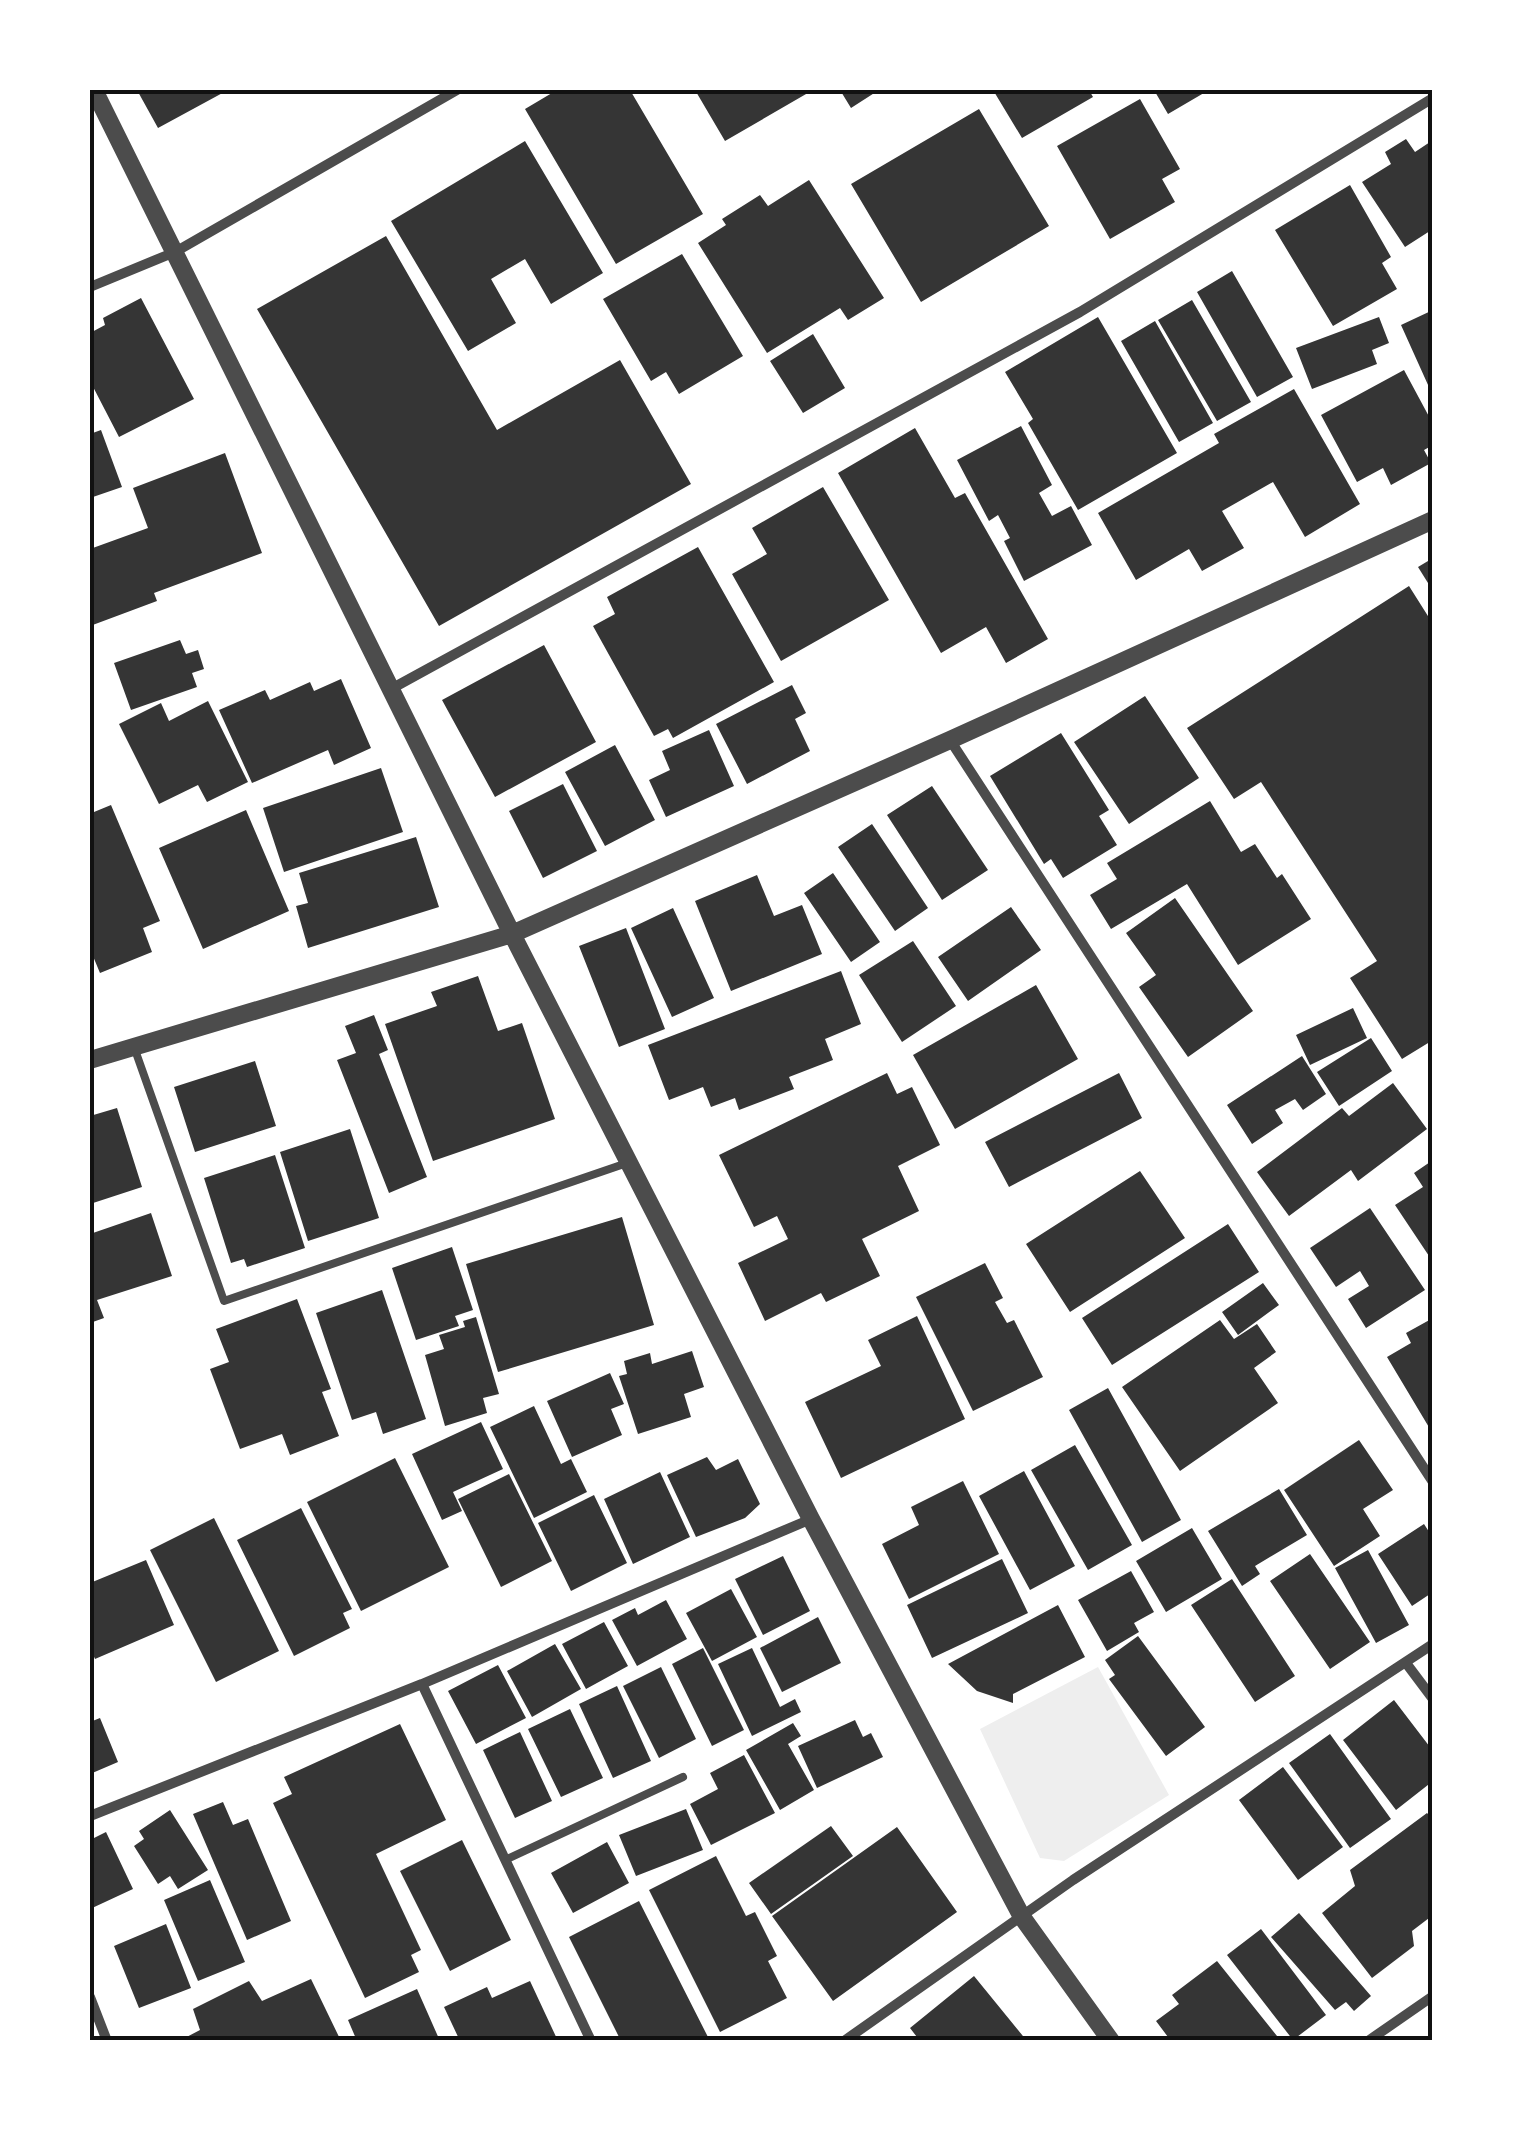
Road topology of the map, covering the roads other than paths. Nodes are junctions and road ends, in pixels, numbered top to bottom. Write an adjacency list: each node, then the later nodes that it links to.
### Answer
1 (94, 90): 4 (street)
2 (457, 90): 4 (street)
3 (1433, 98): 7 (street)
4 (175, 252): 5 (street); 7 (street)
5 (90, 287)
6 (1433, 520): 8 (street)
7 (391, 689): 9 (street)
8 (950, 740): 9 (street); 13 (street)
9 (512, 934): 10 (street); 12 (street)
10 (134, 1047): 11 (street); 12 (lane)
11 (90, 1060)
12 (628, 1163): 14 (street)
13 (1433, 1482)
14 (811, 1519): 17 (street); 22 (street)
15 (1433, 1644): 16 (street)
16 (1406, 1663): 18 (street); 22 (street)
17 (422, 1684): 20 (street); 21 (street)
18 (1433, 1699)
19 (683, 1777): 21 (lane)
20 (90, 1816)
21 (505, 1860): 26 (street)
22 (1022, 1917): 27 (street); 28 (street)
23 (1433, 1996): 29 (street)
24 (90, 1997): 25 (street)
25 (107, 2041)
26 (590, 2041)
27 (844, 2041)
28 (1111, 2041)
29 (1368, 2041)

